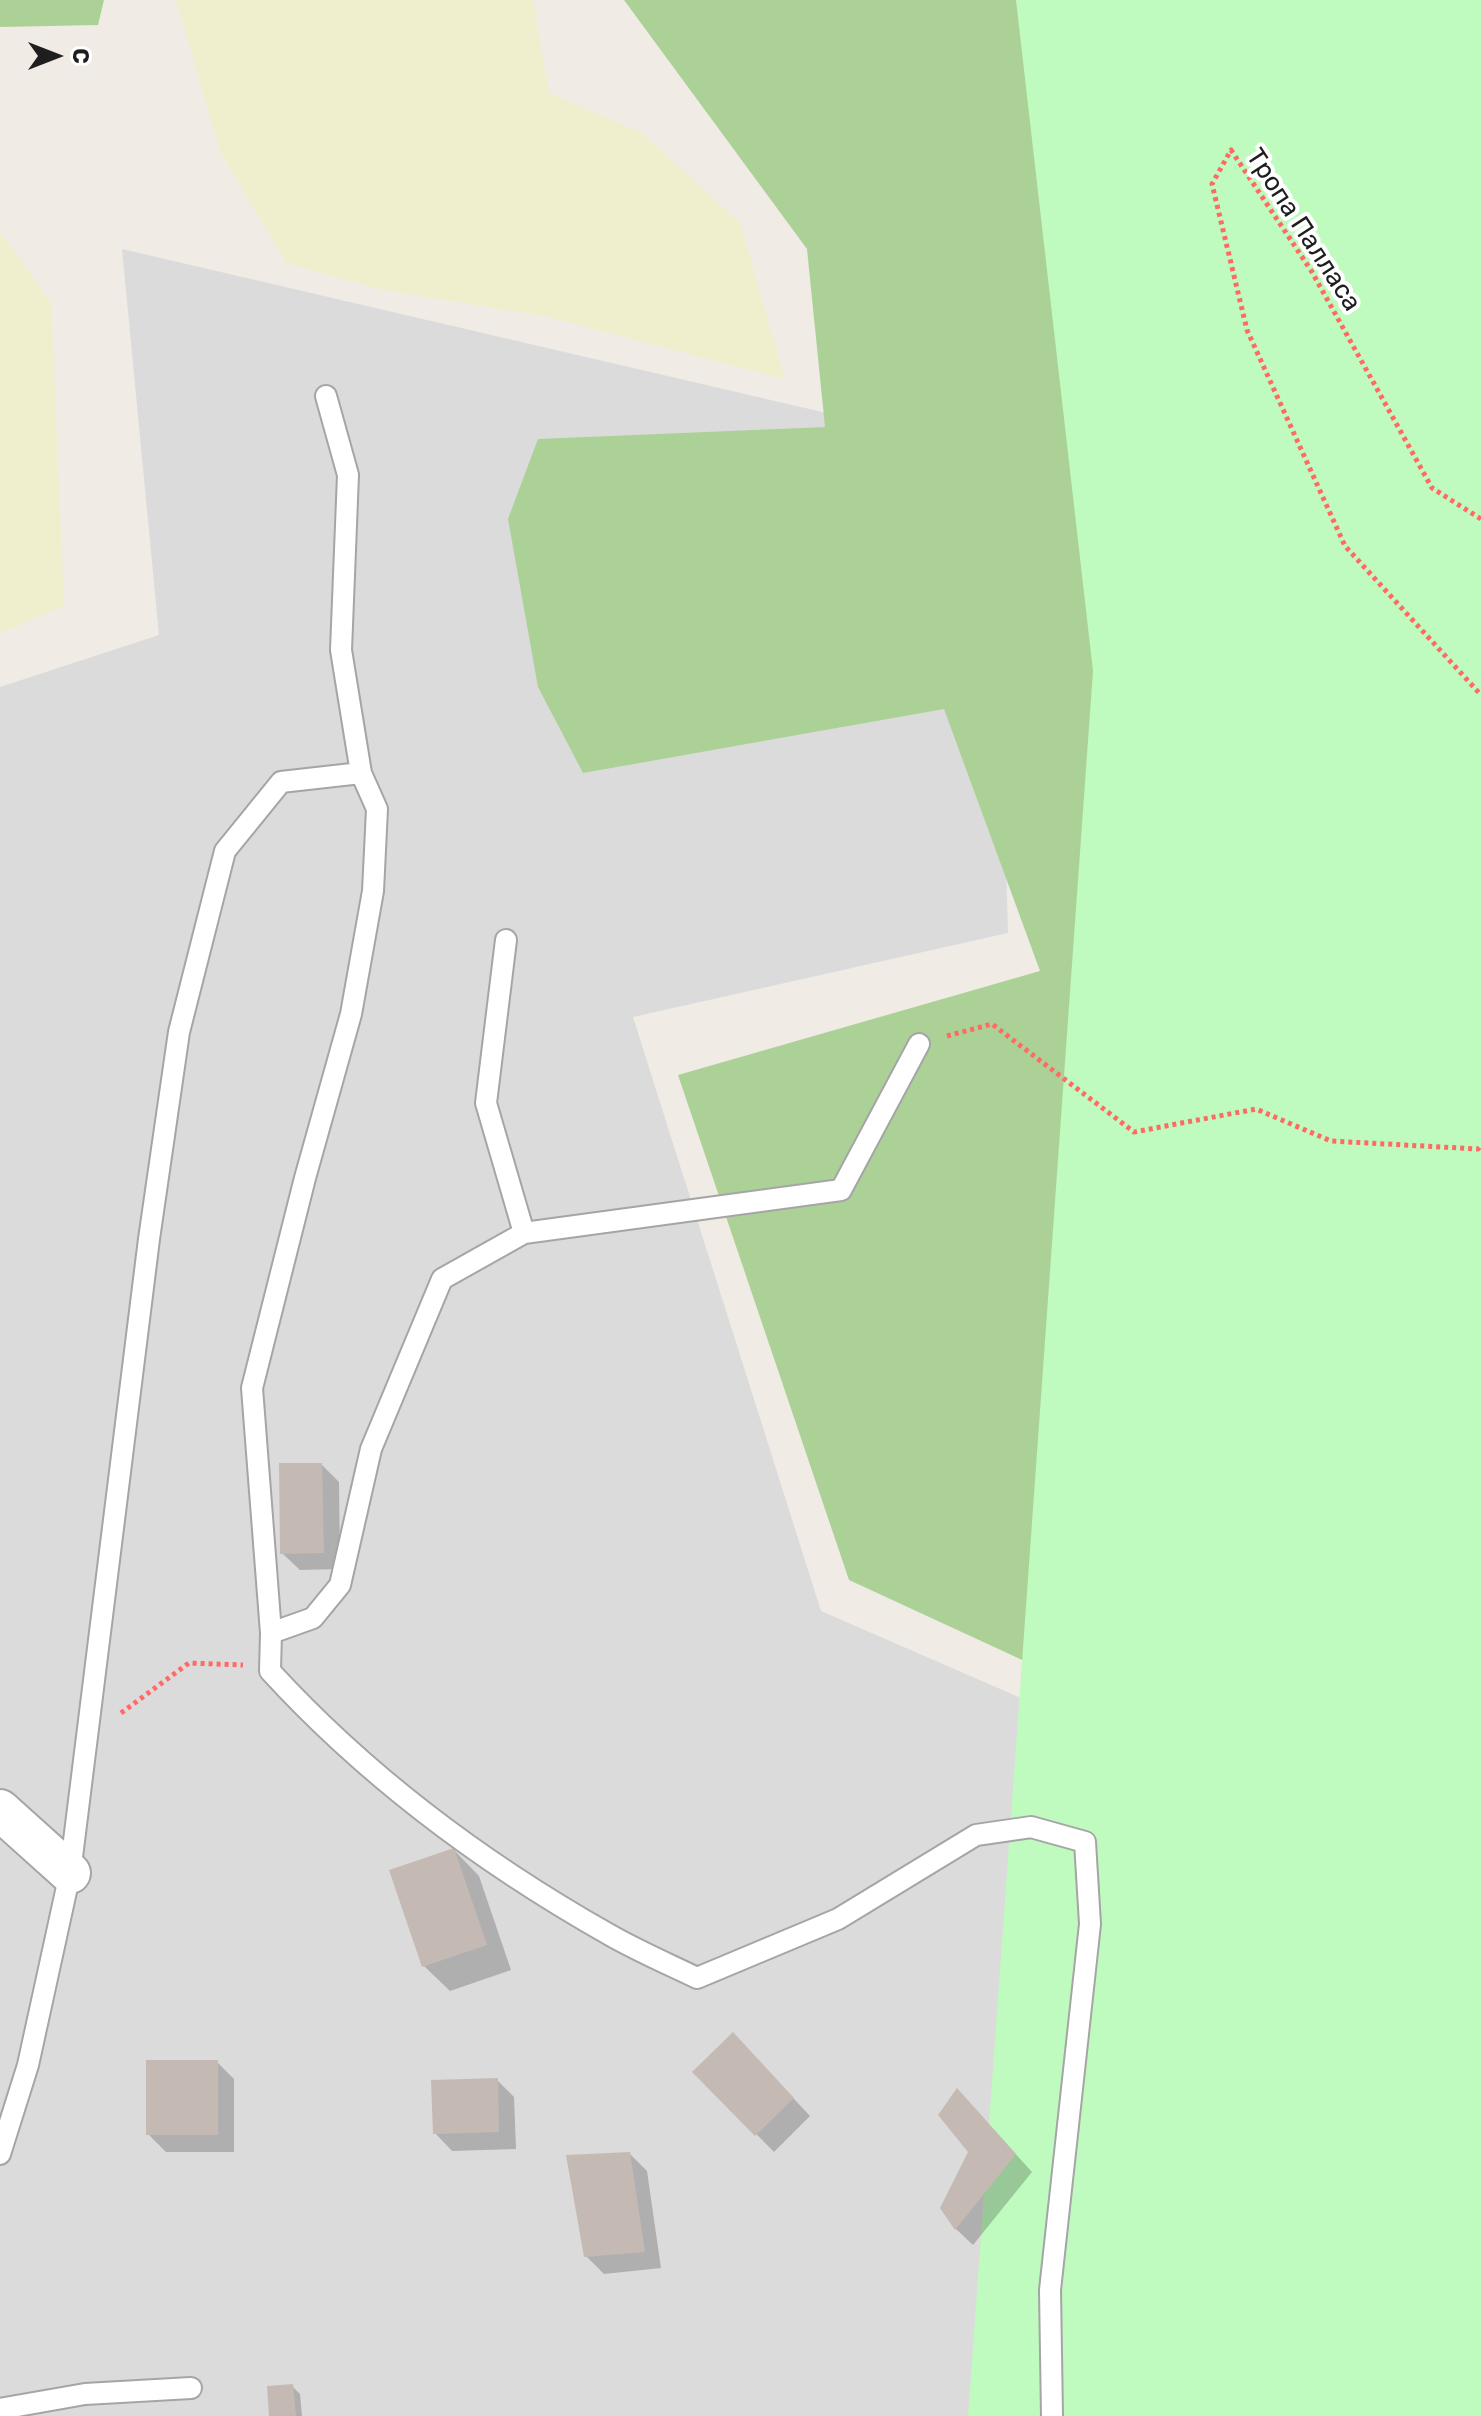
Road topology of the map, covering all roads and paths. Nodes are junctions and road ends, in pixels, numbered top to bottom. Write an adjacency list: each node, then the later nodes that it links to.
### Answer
1 (326, 396): 4 (lane)
2 (1481, 519): 3 (path, Тропа Палласа)
3 (1481, 695)
4 (361, 773): 9 (lane); 11 (lane)
5 (506, 940): 8 (lane)
6 (919, 1044): 7 (path); 8 (lane)
7 (1481, 1145)
8 (524, 1233): 9 (lane)
9 (271, 1633): 10 (lane)
10 (270, 1671): 11 (path); 17 (lane)
11 (87, 1737): 13 (lane)
12 (0, 1810): 13 (street)
13 (70, 1873): 14 (lane)
14 (0, 2154)
15 (191, 2388): 16 (lane)
16 (0, 2409)
17 (1052, 2416)

